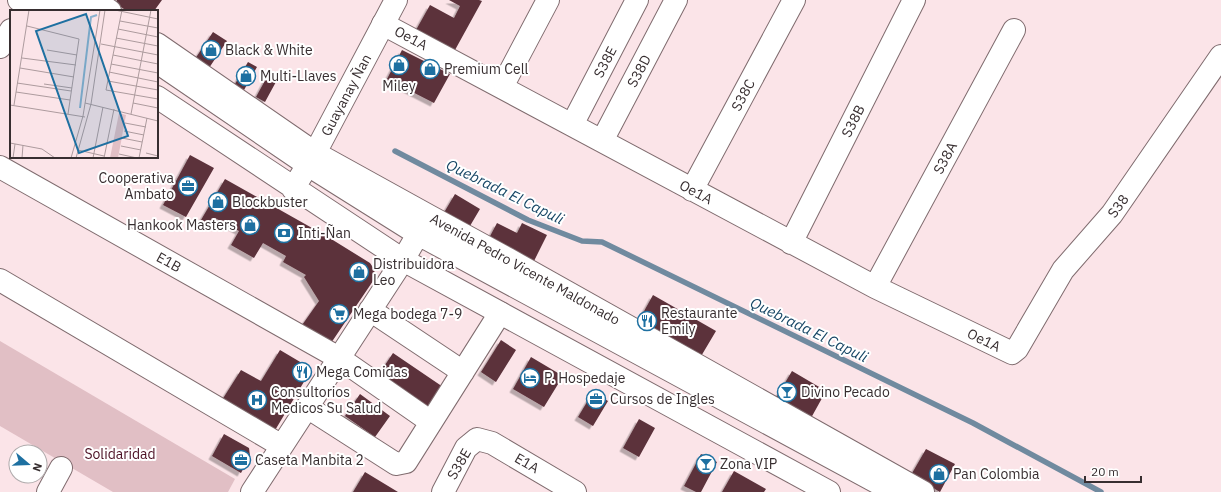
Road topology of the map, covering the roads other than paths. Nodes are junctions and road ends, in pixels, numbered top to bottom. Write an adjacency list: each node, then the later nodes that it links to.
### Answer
1 (67, 0): 11 (street)
2 (94, 0): 12 (street)
3 (396, 0): 13 (street, Guayanay Ñan)
4 (548, 0): 19 (street)
5 (637, 0): 21 (street, S38E)
6 (676, 0): 22 (street, S38D)
7 (794, 0): 25 (street, S38C)
8 (914, 0): 27 (street, S38B)
9 (29, 6): 10 (street)
10 (52, 10)
11 (82, 10)
12 (109, 10)
13 (384, 24): 19 (street, Oe1A); 24 (street, Guayanay Ñan)
14 (1014, 30): 29 (street, S38A)
15 (158, 45): 24 (street, Avenida Pedro Vicente Maldonado)
16 (1221, 56): 32 (street, S38)
17 (158, 63): 24 (street)
18 (158, 80): 24 (street)
19 (502, 87): 21 (street, Oe1A)
20 (158, 98): 24 (street, Avenida Pedro Vicente Maldonado)
21 (572, 125): 22 (street, Oe1A)
22 (602, 141): 25 (street, Oe1A)
23 (0, 167): 33 (street, E1B)
24 (304, 171): 26 (street, Avenida Pedro Vicente Maldonado); 26 (street)
25 (692, 190): 27 (street, Oe1A)
26 (415, 239): 30 (street); 31 (street, Avenida Pedro Vicente Maldonado); 46 (street); 47 (street); 48 (street, Avenida Pedro Vicente Maldonado)
27 (791, 243): 29 (street, Oe1A)
28 (0, 280): 38 (street)
29 (875, 287): 32 (street, Oe1A)
30 (370, 310): 33 (street); 34 (street)
31 (500, 313): 34 (street); 45 (street, Avenida Pedro Vicente Maldonado)
32 (1012, 353)
33 (339, 358): 35 (street); 36 (street, E1B)
34 (463, 372): 36 (street)
35 (307, 407): 36 (street); 38 (street)
36 (431, 422)
37 (477, 439): 40 (street, E1A); 43 (street, S38E)
38 (282, 446): 42 (street)
39 (61, 468): 41 (street)
40 (551, 486): 44 (street, E1A)
41 (48, 492)
42 (252, 492)
43 (444, 492)
44 (576, 492)
45 (829, 492)
46 (865, 492)
47 (895, 492)
48 (923, 492)

